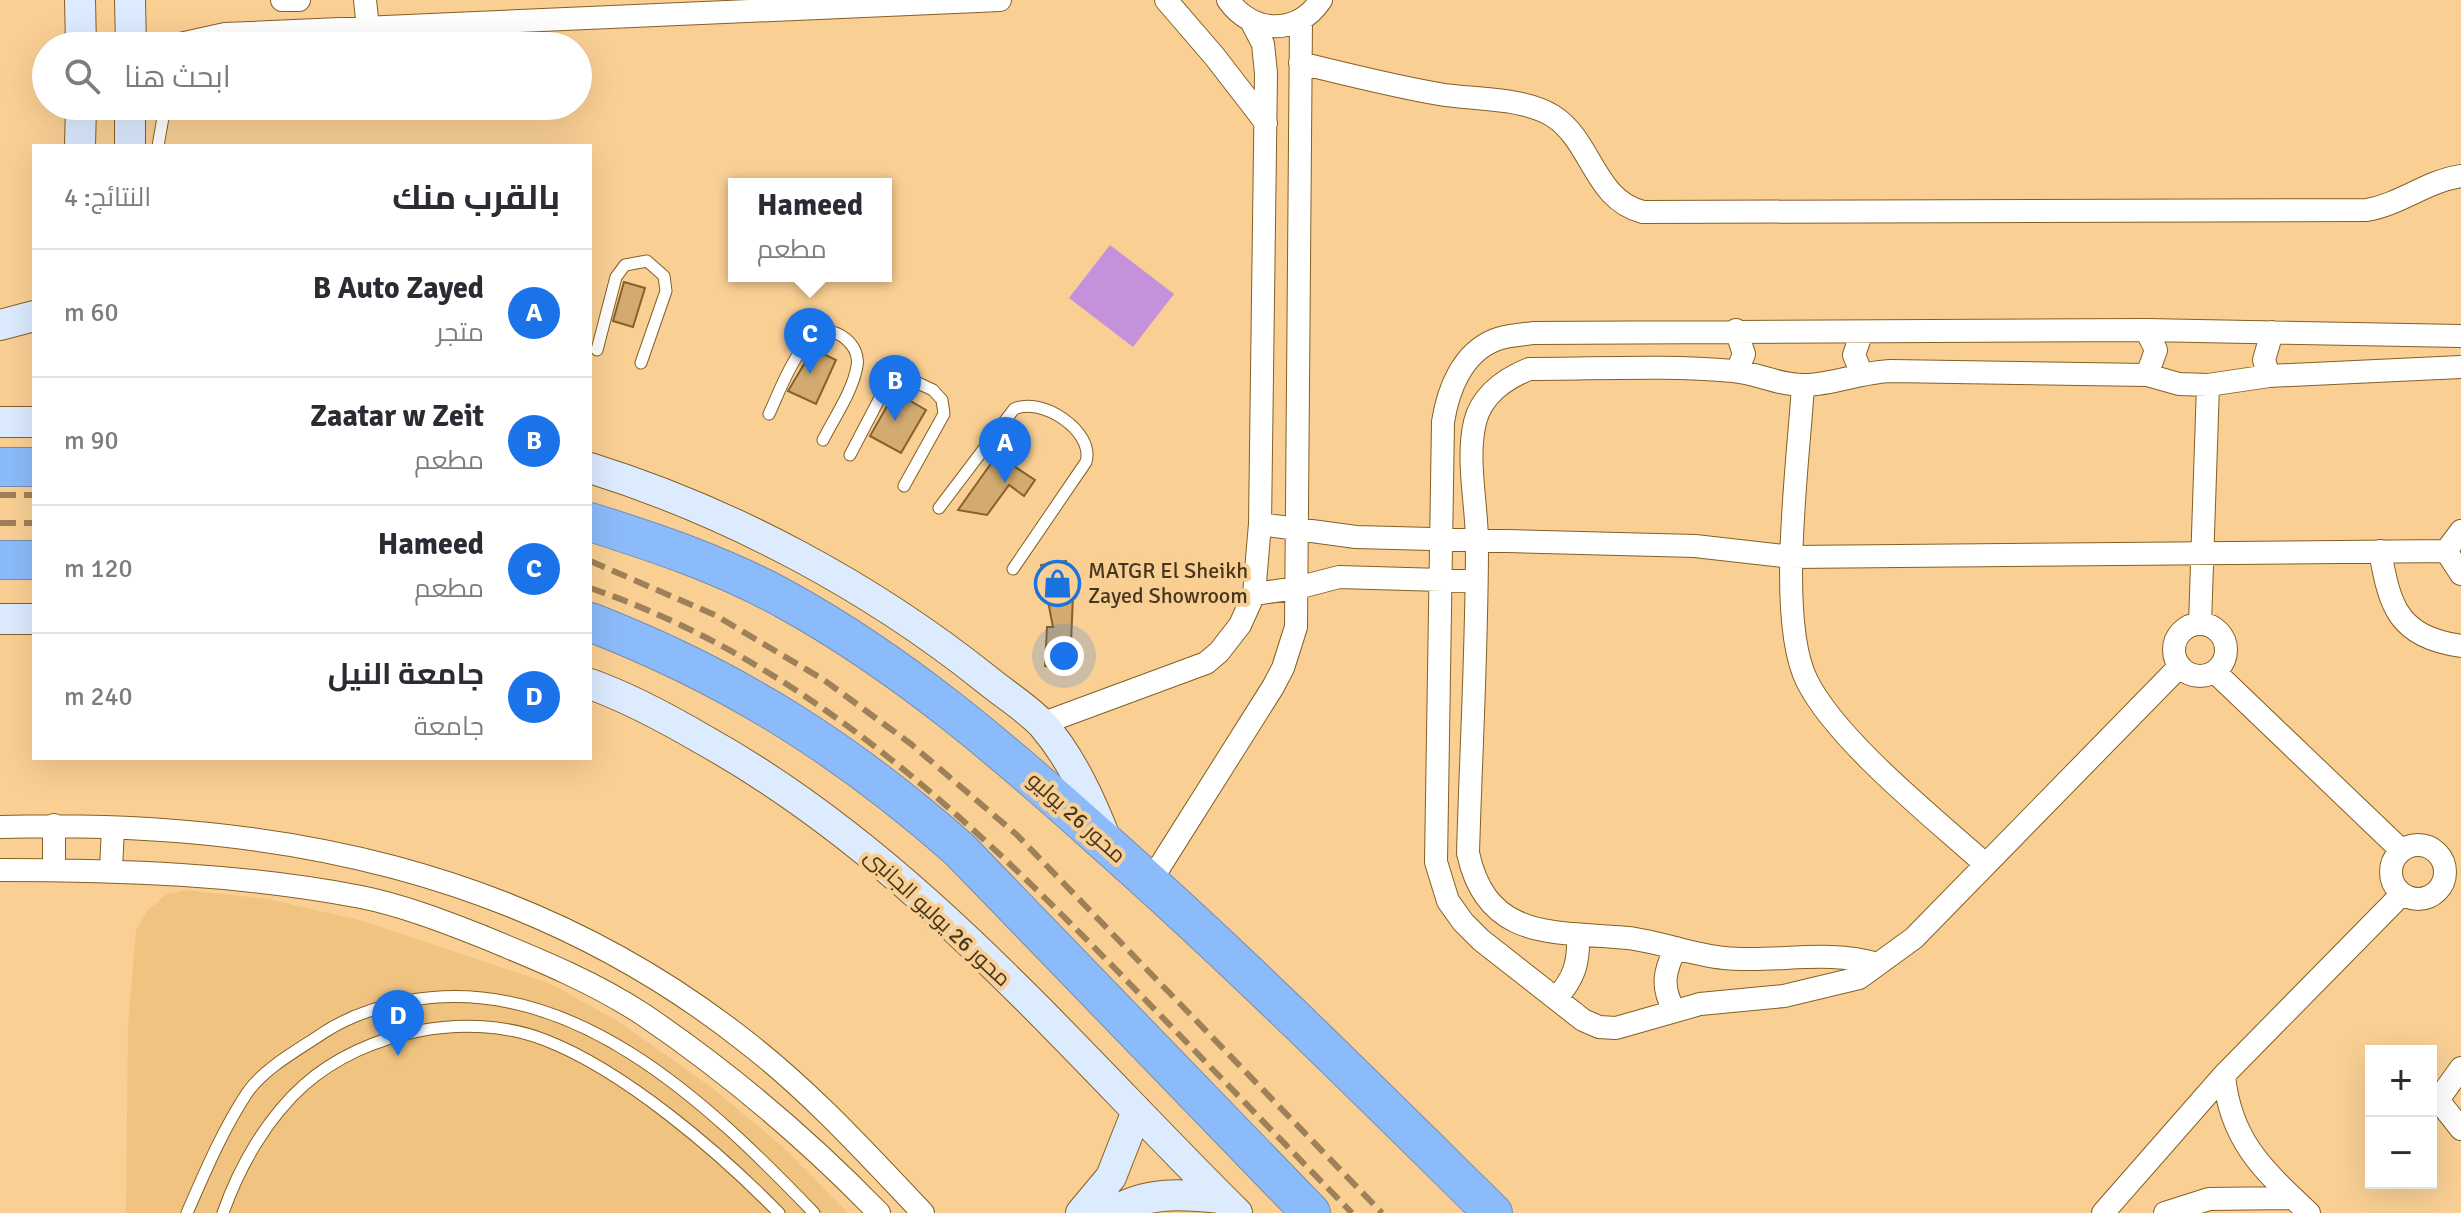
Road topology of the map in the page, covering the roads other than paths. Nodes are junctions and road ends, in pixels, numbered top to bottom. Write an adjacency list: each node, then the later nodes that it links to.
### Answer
1 (80, 0): 12 (main road)
2 (130, 0): 13 (main road)
3 (282, 0): 4 (street)
4 (299, 0)
5 (365, 0): 11 (street)
6 (1000, 0): 11 (street)
7 (1166, 0): 19 (street)
8 (1321, 0): 10 (street)
9 (1233, 8): 10 (street); 19 (street)
10 (1301, 20): 15 (street)
11 (368, 28): 14 (street)
12 (81, 32)
13 (131, 32)
14 (335, 32)
15 (1300, 63): 23 (street); 52 (street)
16 (81, 120): 20 (main road)
17 (130, 120): 21 (main road)
18 (163, 120): 22 (lane)
19 (1266, 123): 51 (street)
20 (80, 144)
21 (130, 144)
22 (158, 144)
23 (2461, 176)
24 (32, 317): 25 (main road)
25 (0, 325)
26 (1736, 330): 28 (street); 34 (street); 54 (street)
27 (2146, 330): 28 (street); 29 (street); 36 (street)
28 (1862, 332): 35 (street)
29 (2272, 332): 30 (street); 37 (street)
30 (2461, 336)
31 (597, 350): 32 (lane)
32 (641, 363)
33 (2461, 367): 37 (street)
34 (1737, 371): 38 (street); 55 (street)
35 (1861, 372): 36 (street); 38 (street)
36 (2147, 375): 39 (street)
37 (2269, 376): 39 (street)
38 (1803, 385): 59 (street)
39 (2208, 385): 58 (street)
40 (769, 414): 43 (lane)
41 (0, 422): 42 (main road)
42 (32, 422)
43 (823, 440)
44 (850, 455): 48 (lane)
45 (0, 467): 46 (highway)
46 (32, 467)
47 (592, 469): 76 (main road)
48 (904, 486)
49 (939, 508): 62 (lane)
50 (592, 523): 80 (highway, محور 26 يوليو)
51 (1260, 524): 52 (street); 67 (street)
52 (1296, 526): 54 (street); 66 (street)
53 (2461, 531): 57 (street)
54 (1440, 540): 55 (street); 64 (street)
55 (1477, 542): 59 (street); 65 (street)
56 (2380, 551): 57 (street); 58 (street); 72 (street)
57 (2446, 551): 63 (street)
58 (2203, 552): 59 (street); 71 (street)
59 (1792, 557): 82 (street)
60 (0, 560): 61 (highway)
61 (32, 560)
62 (1013, 569)
63 (2461, 574)
64 (1440, 579): 65 (street); 66 (street); 92 (street)
65 (1475, 581): 89 (street)
66 (1297, 588): 67 (street); 87 (street)
67 (1254, 594): 76 (street)
68 (0, 619): 69 (main road)
69 (32, 619)
70 (592, 623): 108 (highway)
71 (2200, 624): 73 (street); 74 (street)
72 (2461, 646)
73 (2180, 666): 74 (street); 82 (street)
74 (2215, 672): 81 (street)
75 (592, 685): 96 (main road, محور 26 يوليو الجانبى)
76 (1041, 724): 80 (main road)
77 (54, 825): 78 (street); 79 (street); 85 (street)
78 (0, 827)
79 (113, 828): 83 (street); 105 (street)
80 (1108, 844): 87 (highway, محور 26 يوليو)
81 (2401, 850): 86 (street); 88 (street)
82 (1985, 864): 91 (street)
83 (111, 869): 85 (street); 104 (street)
84 (0, 870): 85 (street)
85 (54, 870)
86 (2453, 876): 88 (street)
87 (1150, 882): 109 (highway, محور 26 يوليو)
88 (2402, 894): 95 (street)
89 (1578, 936): 90 (street); 92 (street)
90 (1676, 948): 91 (street); 93 (street)
91 (1877, 964): 93 (street)
92 (1556, 999): 93 (street)
93 (1674, 1010)
94 (2461, 1068): 97 (street)
95 (2224, 1075): 99 (street); 110 (street)
96 (1137, 1111): 98 (main road, محور 26 يوليو الجانبى); 106 (main road)
97 (2461, 1129)
98 (1229, 1205): 107 (main road)
99 (2301, 1206): 111 (street)
100 (187, 1213): 103 (lane)
101 (223, 1213): 102 (lane)
102 (779, 1213)
103 (814, 1213)
104 (879, 1213)
105 (923, 1213)
106 (1081, 1213)
107 (1111, 1213)
108 (1311, 1213)
109 (1493, 1213)
110 (2103, 1213)
111 (2165, 1213)

